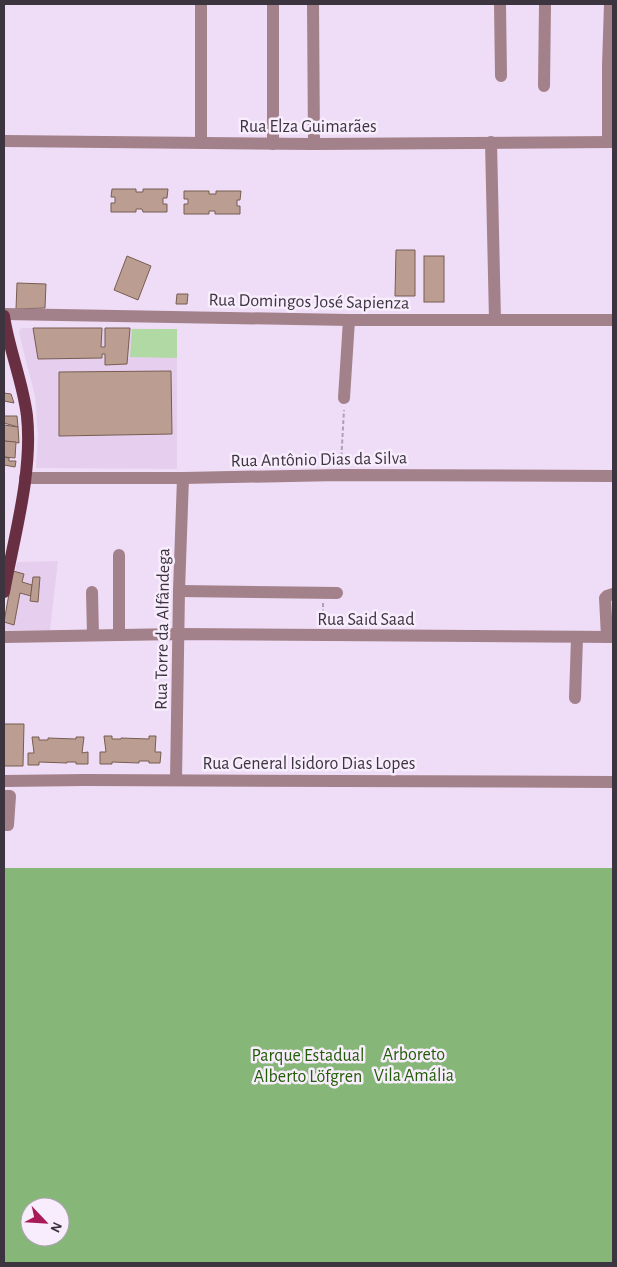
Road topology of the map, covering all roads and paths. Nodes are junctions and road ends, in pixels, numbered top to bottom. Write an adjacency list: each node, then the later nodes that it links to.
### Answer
1 (201, 4): 13 (street)
2 (273, 4): 14 (street)
3 (313, 4): 15 (street)
4 (500, 4): 8 (street)
5 (545, 4): 9 (street)
6 (610, 4): 7 (street)
7 (610, 66): 11 (street)
8 (501, 76)
9 (544, 86)
10 (4, 141): 13 (street, Rua Elza Guimarães)
11 (611, 141): 12 (street, Rua Elza Guimarães)
12 (491, 142): 15 (street, Rua Elza Guimarães); 18 (street)
13 (202, 144): 14 (street, Rua Elza Guimarães)
14 (273, 144): 15 (street, Rua Elza Guimarães)
15 (314, 144)
16 (4, 315): 17 (street, Rua Domingos José Sapienza); 20 (main road)
17 (348, 320): 18 (street, Rua Domingos José Sapienza); 21 (street)
18 (495, 320): 19 (street, Rua Domingos José Sapienza)
19 (613, 320)
20 (5, 331): 24 (main road)
21 (344, 398): 22 (path)
22 (340, 475): 23 (street, Rua Antônio Dias da Silva); 25 (street, Rua Antônio Dias da Silva)
23 (613, 476)
24 (25, 478): 25 (street, Rua Antônio Dias da Silva); 28 (main road)
25 (183, 478): 27 (street, Rua Torre da Alfândega)
26 (119, 555): 35 (street)
27 (179, 591): 30 (street); 33 (street, Rua Torre da Alfândega)
28 (4, 592)
29 (92, 592): 34 (street)
30 (322, 593): 31 (street); 37 (path)
31 (337, 593)
32 (613, 594): 38 (street)
33 (178, 634): 35 (street, Rua Said Saad); 37 (street, Rua Said Saad); 41 (street, Rua Torre da Alfândega)
34 (93, 635): 35 (street, Rua Said Saad); 36 (street, Rua Said Saad)
35 (119, 635)
36 (4, 636)
37 (323, 636): 39 (street, Rua Said Saad)
38 (610, 637): 39 (street, Rua Said Saad)
39 (577, 638): 40 (street)
40 (576, 698)
41 (176, 780): 42 (street, Rua General Isidoro Dias Lopes); 43 (street, Rua General Isidoro Dias Lopes)
42 (4, 781)
43 (613, 782)
44 (4, 796): 45 (street)
45 (4, 825)

